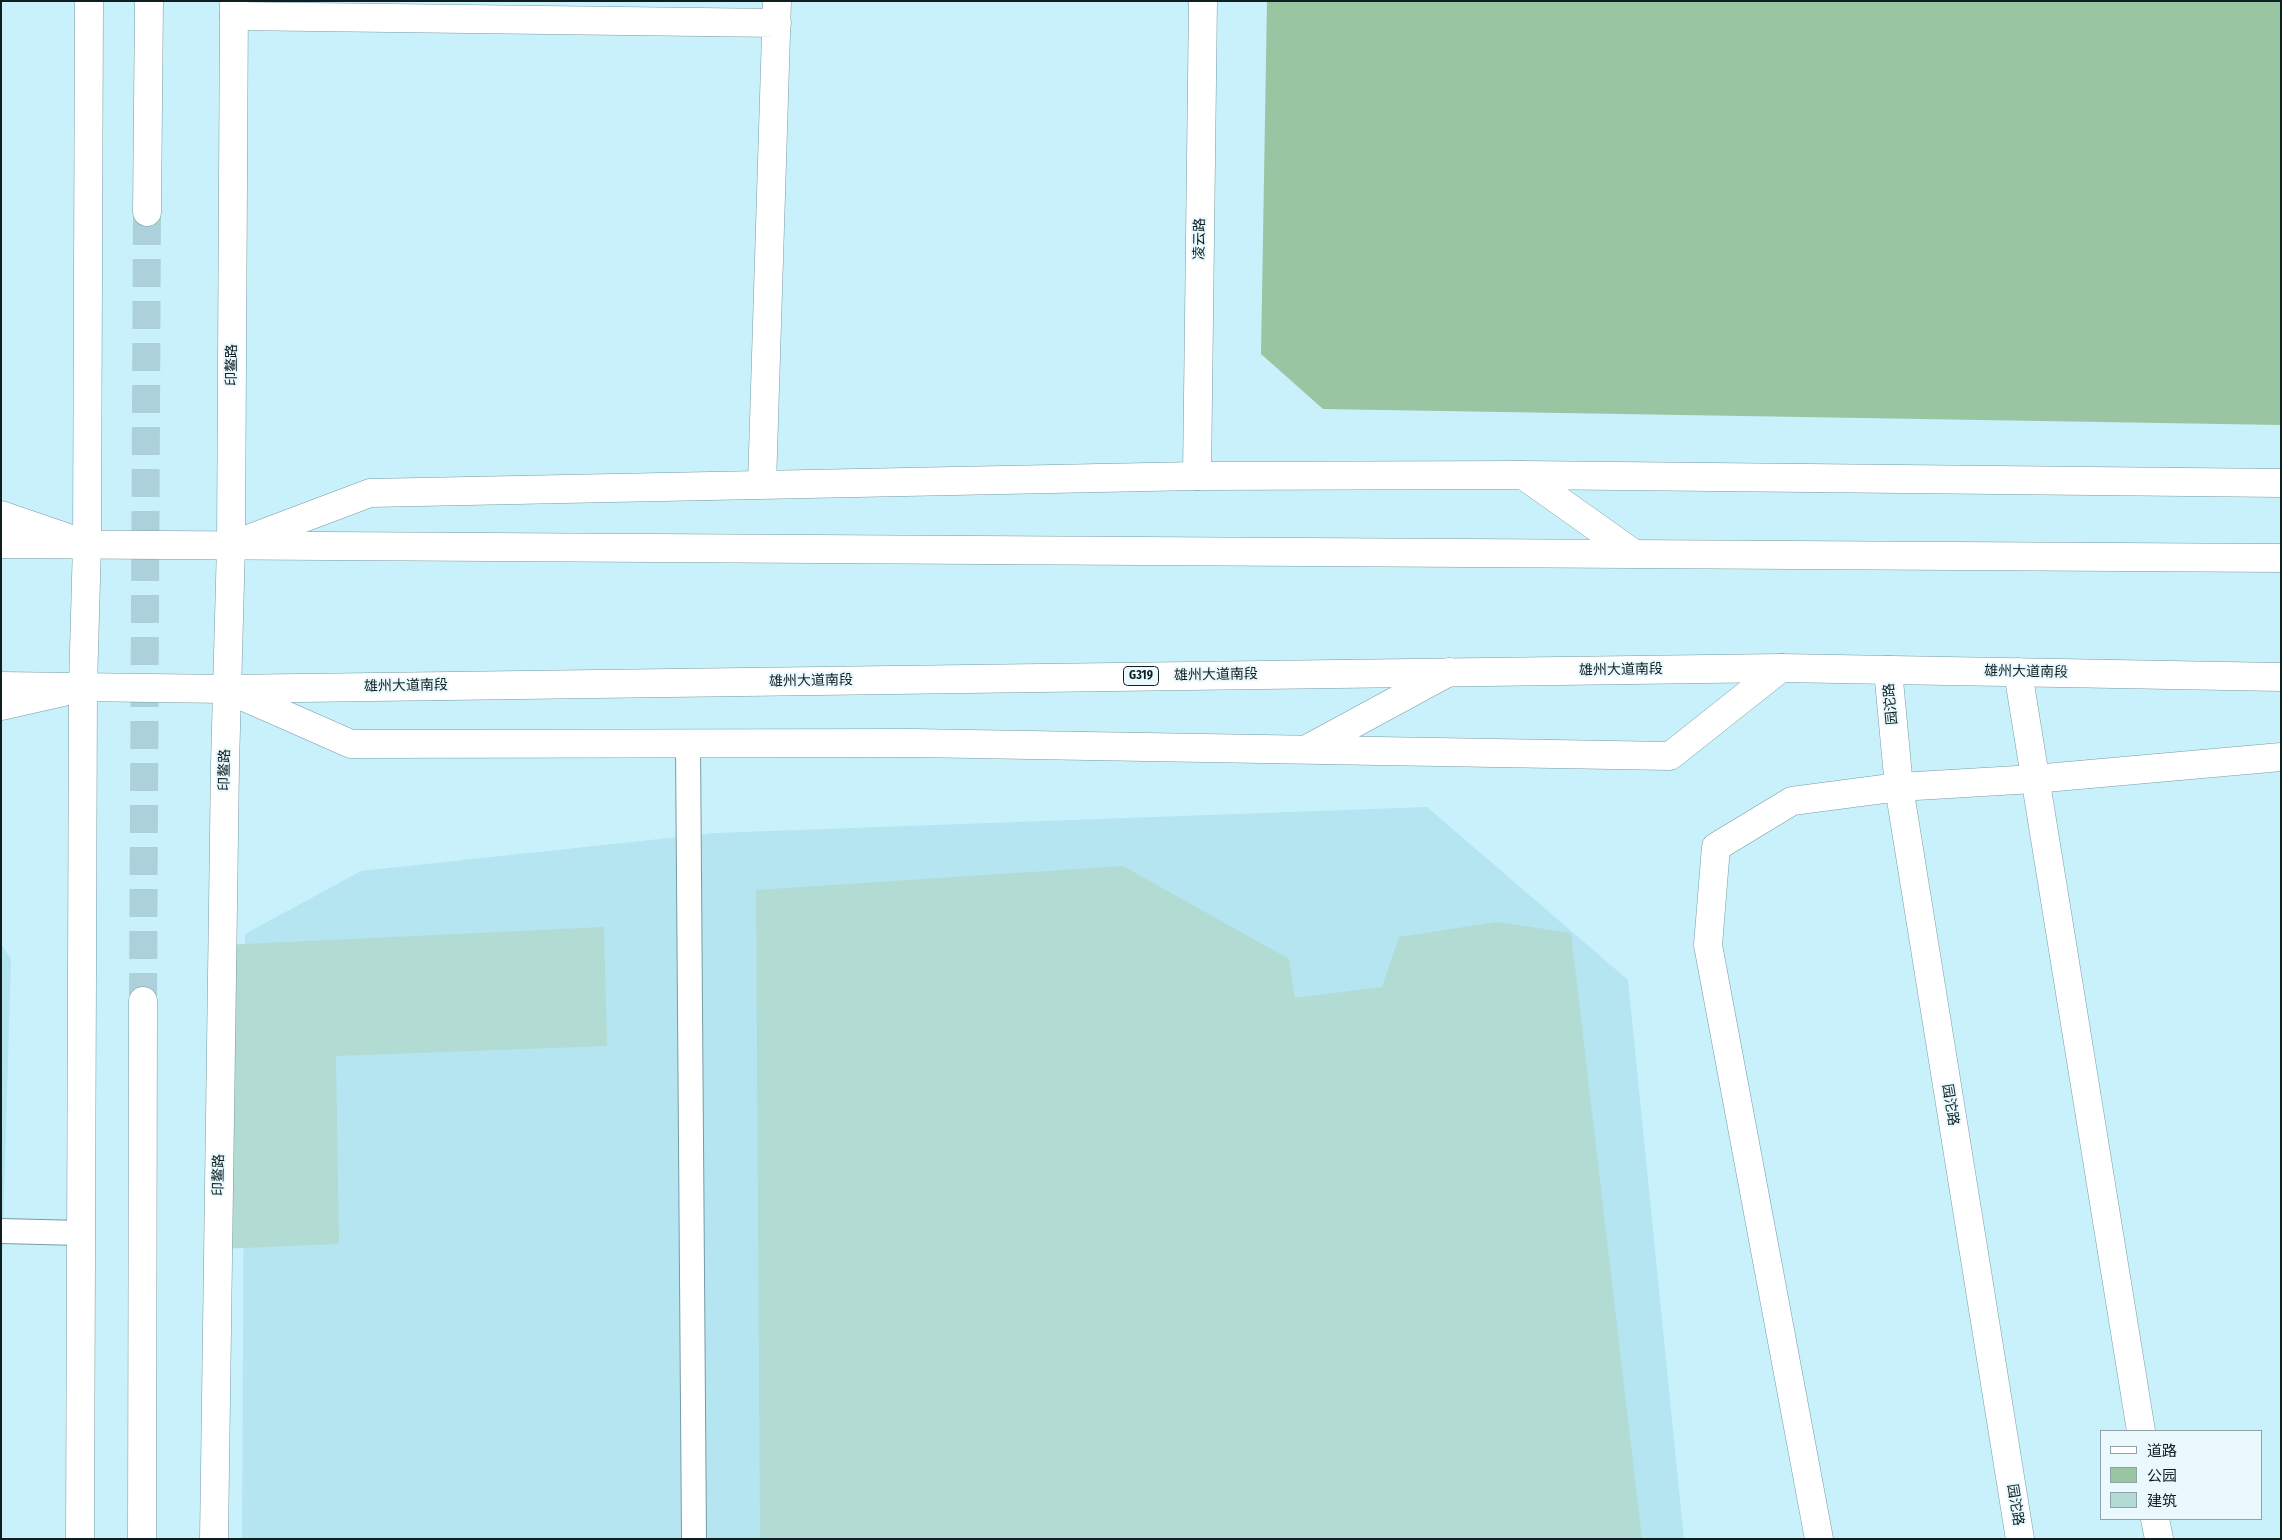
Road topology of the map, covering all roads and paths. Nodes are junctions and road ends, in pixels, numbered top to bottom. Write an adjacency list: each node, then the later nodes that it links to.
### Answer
1 (88, 1): 13 (main road)
2 (148, 1): 6 (main road)
3 (1203, 1): 8 (main road, 凌云路)
4 (234, 8): 5 (main road); 14 (main road, 印鳌路)
5 (777, 12): 10 (main road)
6 (147, 212)
7 (1522, 475): 8 (main road); 9 (main road); 15 (main road)
8 (1197, 476): 10 (main road)
9 (2281, 483)
10 (762, 485): 14 (main road)
11 (1, 515): 13 (main road)
12 (1, 544): 13 (main road)
13 (87, 544): 14 (main road); 23 (main road)
14 (231, 545): 15 (main road); 24 (main road, 印鳌路)
15 (1633, 553): 16 (main road)
16 (2281, 558)
17 (1781, 668): 18 (main road, 雄州大道南段 / G319); 19 (main road, 雄州大道南段 / G319); 27 (main road)
18 (1888, 670): 20 (main road, 雄州大道南段 / G319); 30 (main road, 园沱路)
19 (1449, 672): 24 (main road, 雄州大道南段 / G319); 27 (main road)
20 (2018, 672): 21 (main road, 雄州大道南段 / G319); 29 (main road)
21 (2281, 677)
22 (1, 686): 23 (main road, 雄州大道南段 / G319)
23 (83, 687): 24 (main road, 雄州大道南段 / G319); 25 (main road); 33 (main road)
24 (226, 689): 26 (main road); 38 (main road, 印鳌路)
25 (1, 706)
26 (688, 744): 27 (main road); 39 (lane)
27 (1306, 750)
28 (2281, 757): 29 (main road)
29 (2034, 779): 30 (main road); 34 (main road)
30 (1899, 787): 40 (main road); 41 (main road, 园沱路)
31 (143, 1001): 37 (main road)
32 (1, 1231): 33 (lane)
33 (81, 1233): 36 (main road)
34 (2141, 1430)
35 (2155, 1520): 42 (main road)
36 (80, 1539)
37 (142, 1539)
38 (214, 1539)
39 (694, 1539)
40 (1819, 1539)
41 (2020, 1539)
42 (2158, 1539)

